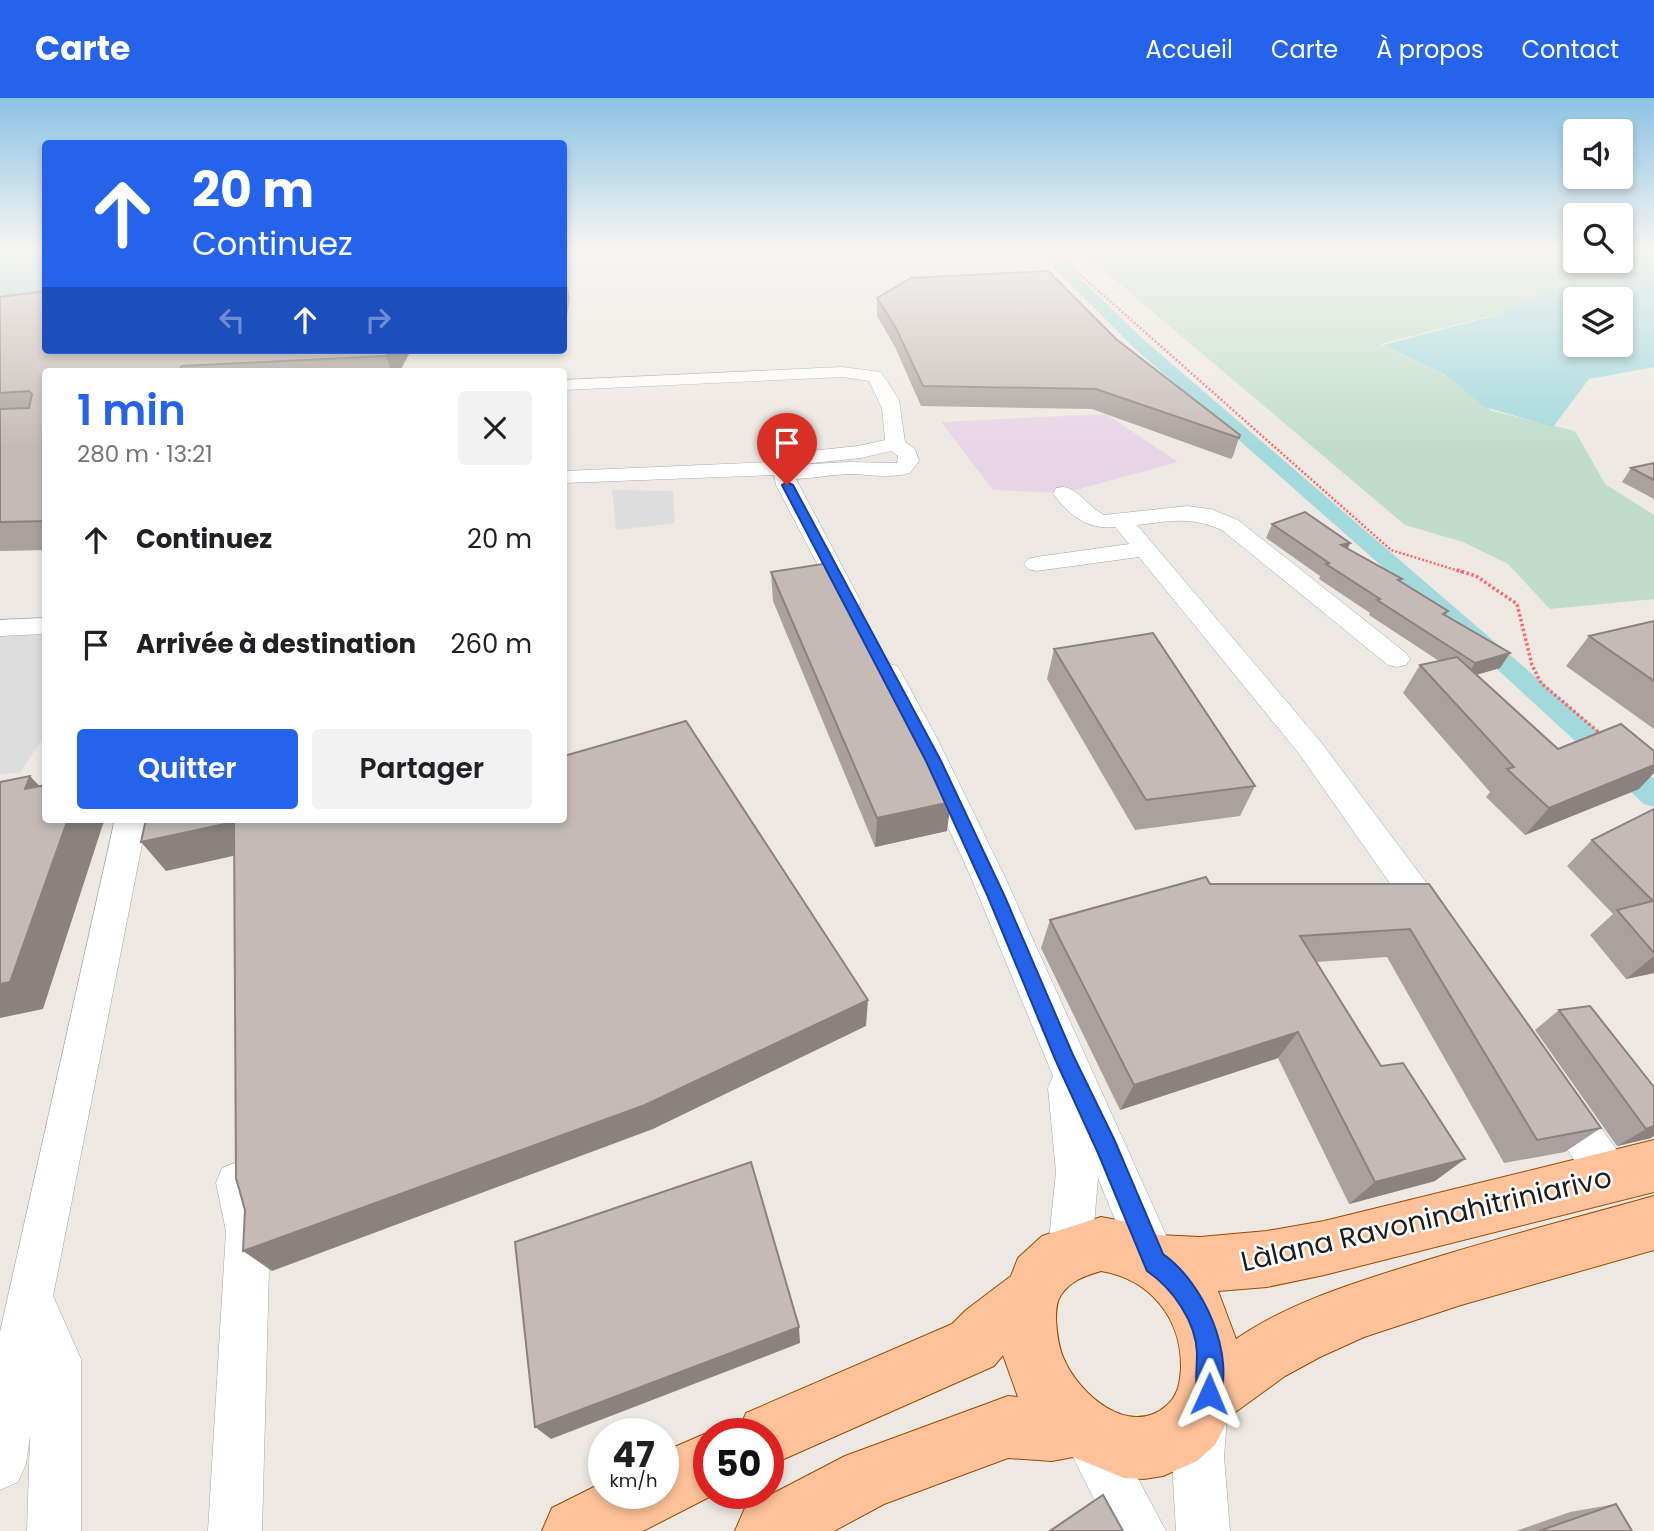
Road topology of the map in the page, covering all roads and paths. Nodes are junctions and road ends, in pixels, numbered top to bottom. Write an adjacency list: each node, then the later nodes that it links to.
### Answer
1 (1126, 315): 12 (path)
2 (567, 385): 3 (street)
3 (786, 471): 4 (street); 15 (street)
4 (567, 477)
5 (1064, 493): 6 (street)
6 (1122, 521): 7 (street); 11 (street)
7 (1145, 549): 8 (street); 14 (street)
8 (1035, 564)
9 (42, 626): 10 (street)
10 (0, 628)
11 (1397, 659)
12 (1613, 745)
13 (130, 823): 23 (street)
14 (1448, 939)
15 (1065, 1059): 20 (street); 21 (street)
16 (1541, 1075): 17 (street)
17 (1632, 1172): 21 (main road, Làlana Ravoninahitriniarivo)
18 (237, 1183): 30 (street)
19 (1654, 1223): 24 (main road)
20 (1070, 1250): 21 (main road, Làlana Ravoninahitriniarivo); 22 (main road)
21 (1155, 1262): 24 (main road, Làlana Ravoninahitriniarivo)
22 (1030, 1296): 25 (main road); 26 (main road)
23 (30, 1297): 27 (street); 29 (street)
24 (1206, 1401): 26 (main road); 34 (street)
25 (784, 1429)
26 (1081, 1429): 32 (main road); 33 (street)
27 (0, 1464)
28 (618, 1509): 31 (main road)
29 (54, 1531)
30 (236, 1531)
31 (575, 1531)
32 (768, 1531)
33 (1139, 1531)
34 (1203, 1531)

